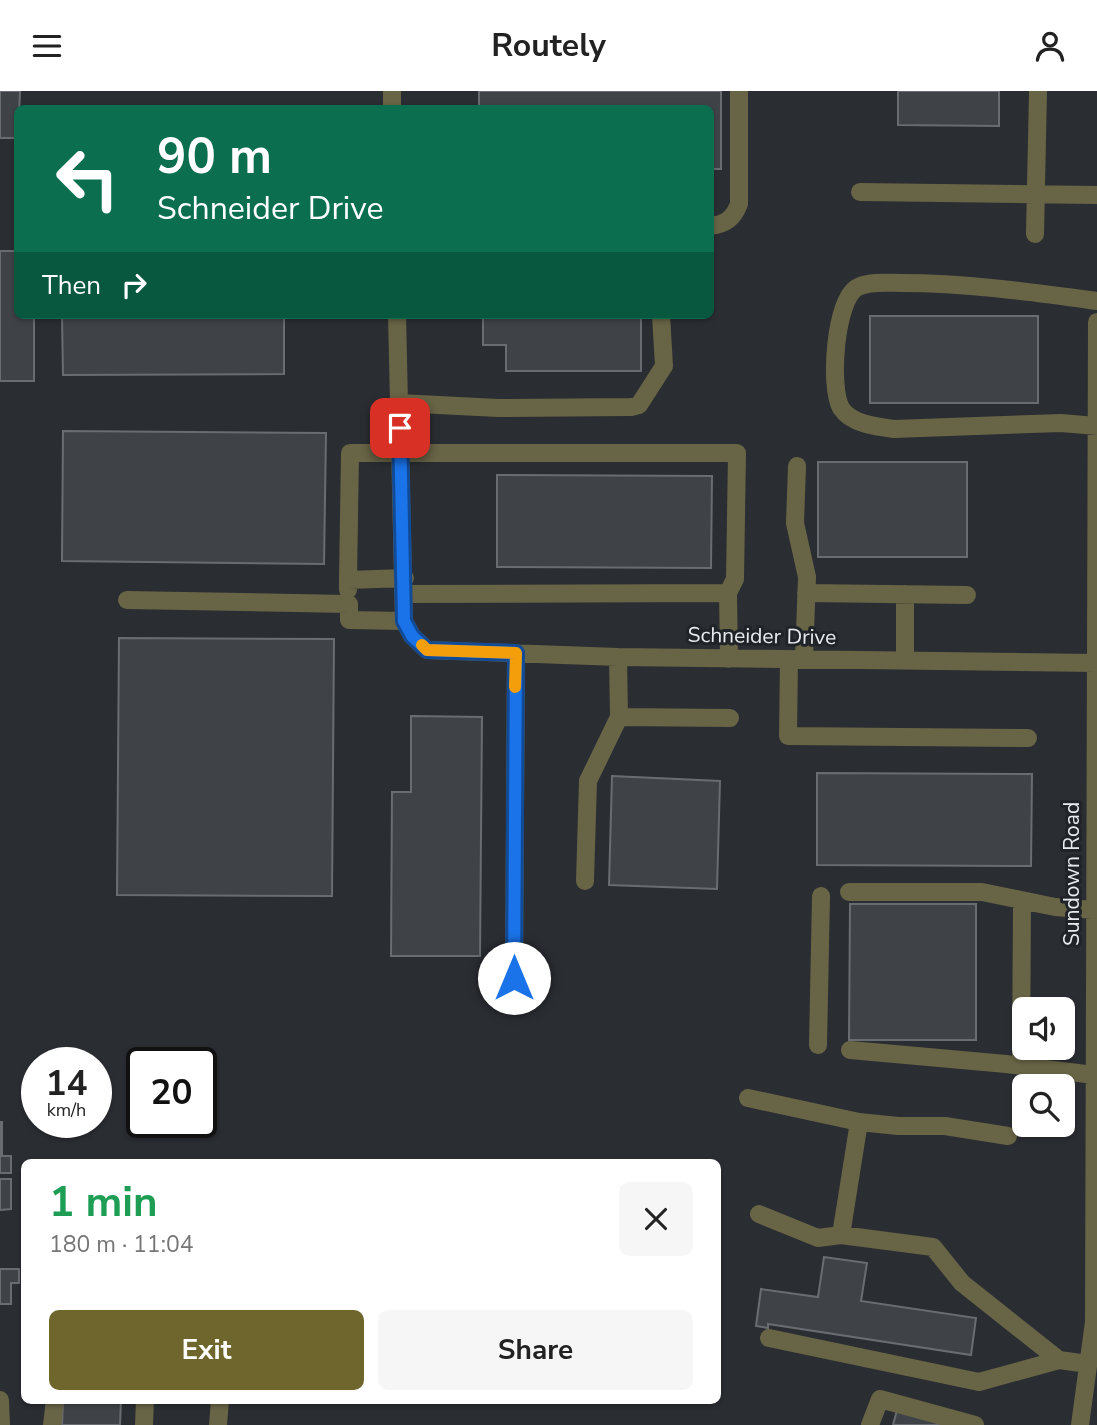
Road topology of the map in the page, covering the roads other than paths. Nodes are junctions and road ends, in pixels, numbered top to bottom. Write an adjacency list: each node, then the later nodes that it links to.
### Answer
1 (739, 91): 6 (street)
2 (1038, 91): 4 (street)
3 (860, 192): 4 (street)
4 (1037, 194): 5 (street); 7 (street)
5 (1097, 195)
6 (714, 225)
7 (1035, 234)
8 (1097, 301): 13 (street)
9 (397, 319): 12 (street)
10 (661, 319): 12 (street)
11 (1097, 322): 13 (street, Sundown Road)
12 (399, 403): 14 (street)
13 (1097, 426): 30 (street, Sundown Road)
14 (401, 453): 16 (street); 17 (street); 18 (street)
15 (797, 466): 19 (street)
16 (348, 580): 17 (street); 23 (street)
17 (404, 586): 18 (street); 24 (street)
18 (728, 593): 27 (street)
19 (806, 593): 20 (street); 28 (street)
20 (905, 594): 21 (street); 29 (street)
21 (967, 595)
22 (127, 600): 23 (street)
23 (349, 604): 24 (street)
24 (404, 621): 25 (street, Schneider Drive)
25 (516, 653): 26 (street, Schneider Drive); 40 (street)
26 (618, 657): 27 (street, Schneider Drive); 31 (street)
27 (729, 659): 28 (street, Schneider Drive)
28 (797, 659): 29 (street, Schneider Drive); 33 (street)
29 (905, 660): 30 (street, Schneider Drive)
30 (1096, 663): 38 (street, Sundown Road)
31 (619, 717): 32 (street); 34 (street)
32 (730, 719)
33 (1028, 738)
34 (585, 881)
35 (849, 892): 37 (street)
36 (821, 896): 42 (street)
37 (1022, 901): 38 (street); 44 (street)
38 (1094, 910): 39 (street, Sundown Road)
39 (1096, 947): 41 (street, Sundown Road)
40 (514, 978)
41 (1096, 1008): 45 (street, Sundown Road)
42 (818, 1045)
43 (850, 1050): 44 (street)
44 (1021, 1066): 45 (street)
45 (1094, 1075): 49 (street, Sundown Road)
46 (748, 1098): 47 (street)
47 (859, 1122): 48 (street); 51 (street)
48 (1007, 1136)
49 (1096, 1161): 52 (street, Sundown Road)
50 (759, 1214): 51 (street)
51 (841, 1235): 55 (street)
52 (1095, 1284): 53 (street, Sundown Road)
53 (1095, 1322): 56 (street, Sundown Road)
54 (769, 1338): 55 (street)
55 (1059, 1360): 56 (street)
56 (1088, 1364): 67 (street, Sundown Road)
57 (0, 1400): 61 (street)
58 (55, 1404): 62 (street)
59 (145, 1404): 63 (street)
60 (220, 1404): 64 (street)
61 (2, 1425)
62 (52, 1425)
63 (144, 1425)
64 (218, 1425)
65 (870, 1425): 66 (street)
66 (975, 1425)
67 (1080, 1425)

